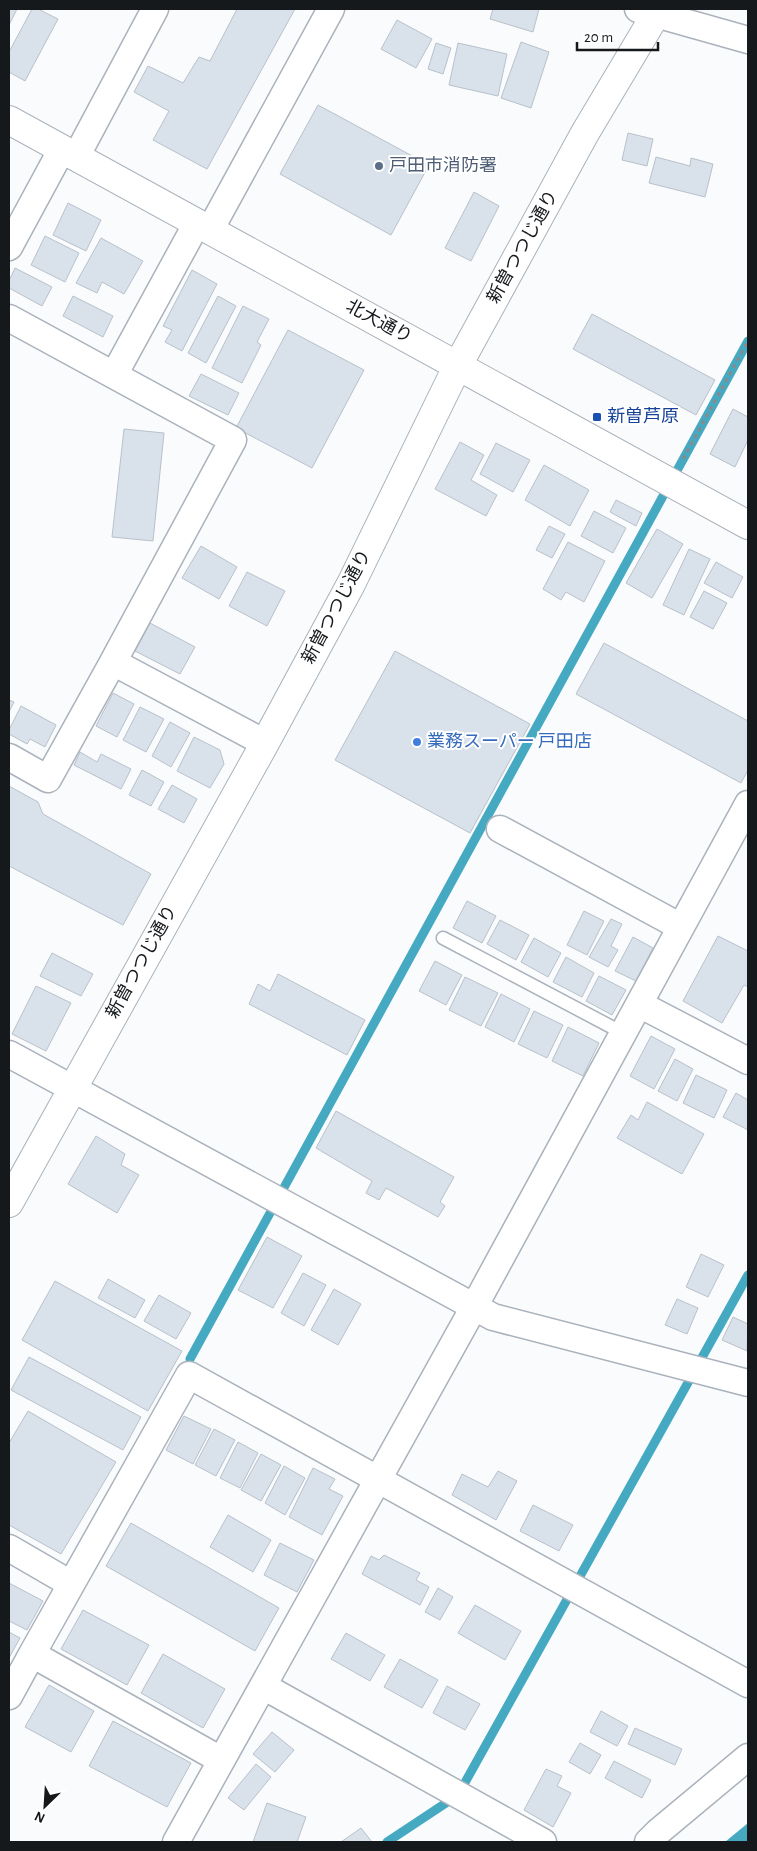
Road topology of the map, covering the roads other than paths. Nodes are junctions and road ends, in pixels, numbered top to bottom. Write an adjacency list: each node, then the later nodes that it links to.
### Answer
1 (155, 9): 6 (street)
2 (331, 9): 7 (street)
3 (651, 10): 4 (street); 10 (street, 新曽つつじ通り)
4 (748, 40)
5 (9, 120): 6 (street, 北大通り)
6 (69, 153): 7 (street, 北大通り); 8 (street)
7 (203, 227): 10 (street, 北大通り); 11 (street)
8 (9, 247)
9 (9, 318): 11 (street)
10 (458, 365): 12 (street, 北大通り); 14 (street, 新曽つつじ通り)
11 (114, 375): 13 (street)
12 (748, 525)
13 (113, 662): 14 (street); 15 (street)
14 (265, 744): 24 (street, 新曽つつじ通り)
15 (9, 757)
16 (748, 804): 18 (street)
17 (500, 829): 18 (street)
18 (681, 928): 20 (street)
19 (443, 938): 21 (lane)
20 (639, 1004): 21 (street); 23 (street)
21 (623, 1033): 26 (street)
22 (9, 1054): 24 (street)
23 (748, 1061)
24 (72, 1088): 25 (street, 新曽つつじ通り); 26 (street)
25 (9, 1203)
26 (474, 1307): 27 (street); 28 (street)
27 (748, 1383)
28 (378, 1479): 30 (street); 32 (street); 33 (street)
29 (9, 1548): 30 (street)
30 (71, 1584): 31 (street)
31 (32, 1654): 34 (street); 36 (street)
32 (748, 1684)
33 (263, 1686): 36 (street); 39 (street)
34 (9, 1696)
35 (748, 1757): 37 (street)
36 (222, 1760): 38 (street)
37 (661, 1839)
38 (176, 1842)
39 (543, 1842)

